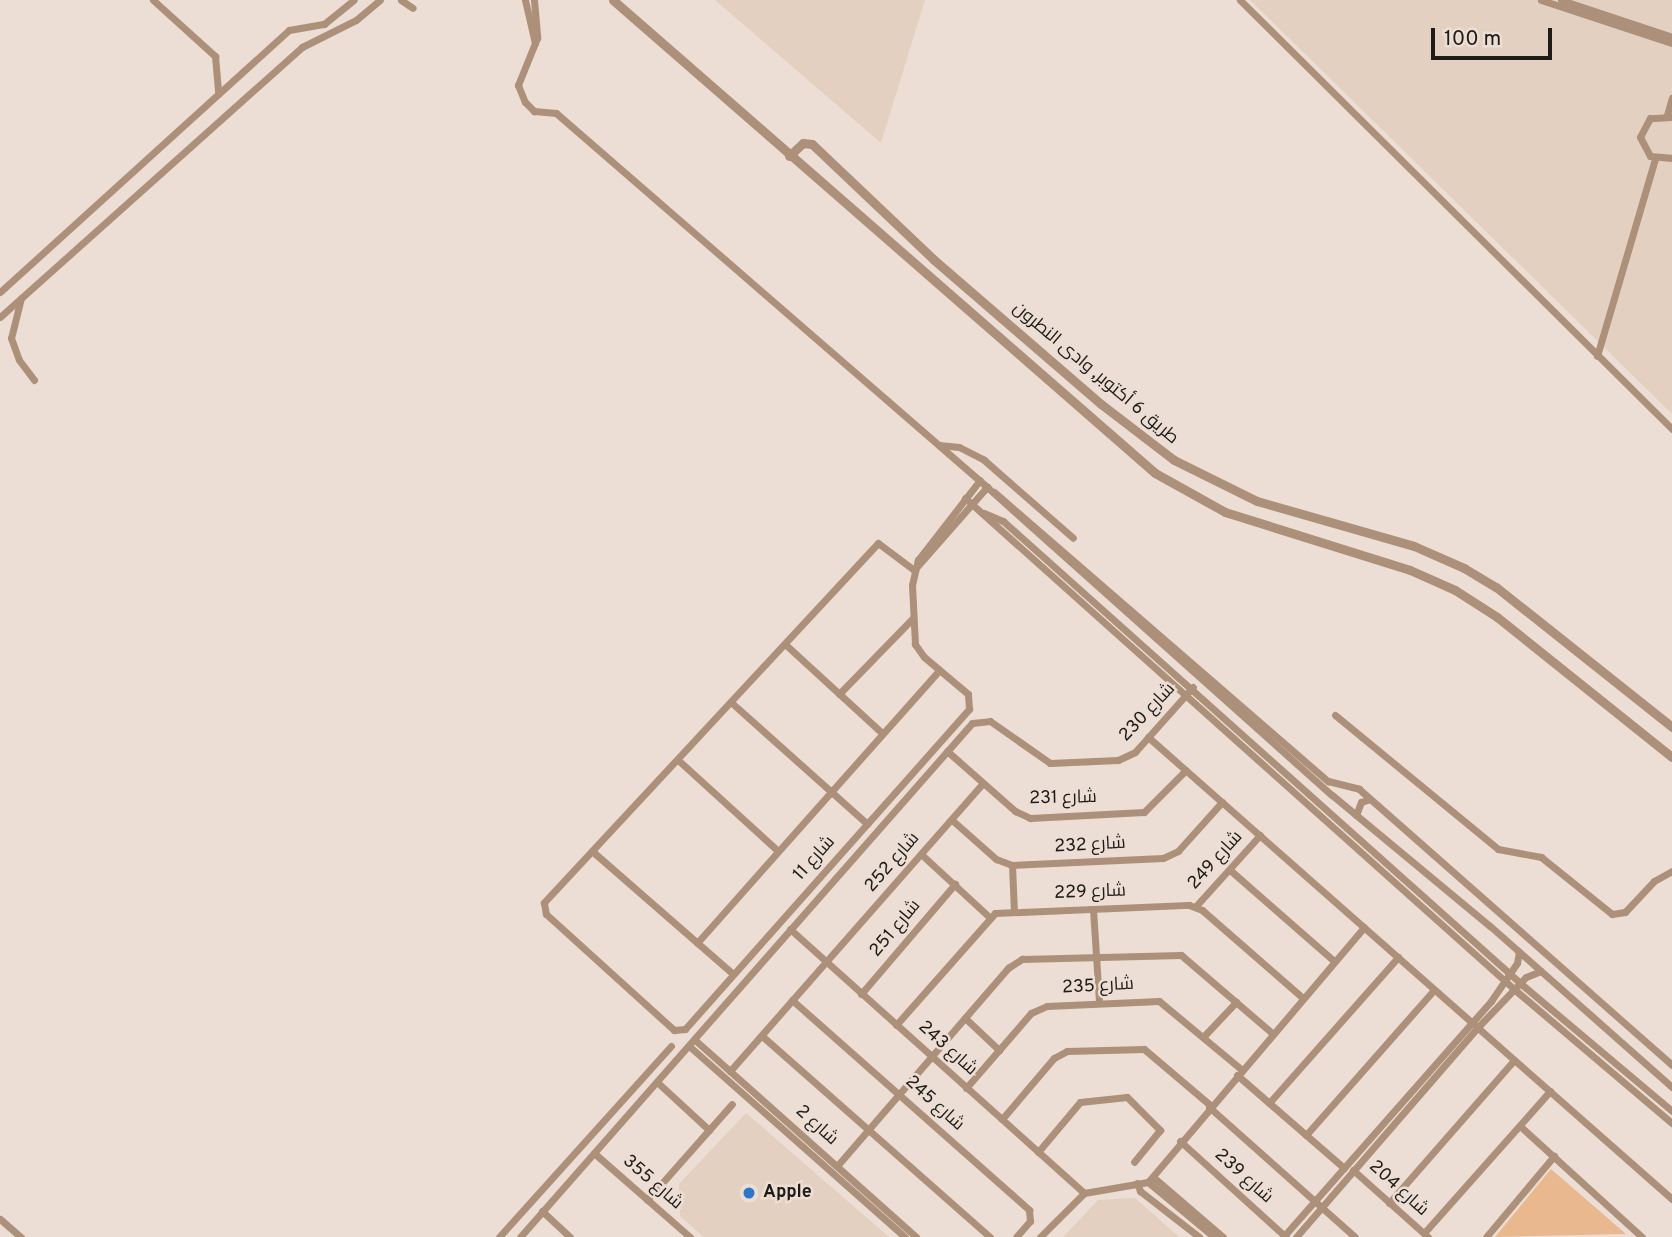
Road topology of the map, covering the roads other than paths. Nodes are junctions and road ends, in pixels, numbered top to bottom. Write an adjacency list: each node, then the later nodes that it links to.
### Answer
1 (153, 0): 19 (street)
2 (354, 0): 14 (street)
3 (380, 0): 16 (street)
4 (401, 0): 5 (street)
5 (407, 0)
6 (525, 0): 18 (street)
7 (534, 0): 18 (street)
8 (612, 0): 22 (street, طريق 6 أكتوبر, وادى النطرون)
9 (1240, 0): 28 (street)
10 (1541, 0): 12 (street)
11 (1561, 0): 12 (street)
12 (1571, 9): 13 (street)
13 (1607, 20): 15 (street); 17 (street)
14 (309, 27): 16 (street); 19 (street)
15 (1672, 37)
16 (315, 38): 26 (street)
17 (1672, 43)
18 (535, 44): 31 (street)
19 (218, 93): 25 (street)
20 (1672, 98): 21 (street)
21 (1669, 116): 24 (street)
22 (789, 156): 50 (street, طريق 6 أكتوبر, وادى النطرون); 54 (street, طريق 6 أكتوبر, وادى النطرون)
23 (1672, 158): 24 (street)
24 (1655, 159): 28 (street)
25 (0, 292)
26 (23, 294): 27 (street); 29 (street)
27 (0, 317)
28 (1597, 356): 30 (street)
29 (34, 380)
30 (1672, 429)
31 (939, 445): 32 (street); 38 (street)
32 (980, 480): 33 (street); 34 (street)
33 (990, 489): 35 (street); 39 (street)
34 (965, 498): 35 (street); 37 (street)
35 (972, 504): 36 (street); 37 (street)
36 (984, 513): 44 (street); 46 (street)
37 (951, 523): 40 (street)
38 (1073, 538)
39 (1070, 559): 58 (street); 60 (street)
40 (914, 570): 41 (street); 42 (street)
41 (913, 618): 43 (street); 45 (street)
42 (786, 645): 45 (street); 47 (street)
43 (939, 670): 51 (street); 65 (street, شارع 11)
44 (1192, 687): 46 (street, شارع 230); 88 (street)
45 (839, 694): 51 (street)
46 (1186, 694): 52 (street, شارع 230); 88 (street)
47 (733, 704): 55 (street); 59 (street)
48 (1335, 715): 72 (street)
49 (972, 723): 52 (street, شارع 230); 53 (street, شارع 11)
50 (1672, 727)
51 (883, 733): 59 (street)
52 (1149, 737): 56 (street)
53 (947, 751): 57 (street, شارع 231); 79 (street, شارع 11)
54 (1672, 757)
55 (678, 760): 67 (street); 68 (street)
56 (1186, 771): 57 (street, شارع 231); 62 (street)
57 (983, 783): 64 (street, شارع 252)
58 (1339, 784): 60 (street); 61 (street)
59 (831, 792): 65 (street); 68 (street)
60 (1332, 795): 63 (street)
61 (1370, 799): 63 (street); 107 (street)
62 (1222, 802): 66 (street); 70 (street, شارع 232)
63 (1356, 815): 81 (street)
64 (952, 820): 69 (street, شارع 252); 70 (street)
65 (867, 824): 87 (street, شارع 11)
66 (1260, 835): 71 (street, شارع 249); 78 (street)
67 (592, 851): 80 (street); 87 (street, شارع 11)
68 (778, 851): 80 (street)
69 (922, 855): 73 (street); 85 (street, شارع 252)
70 (1012, 866): 76 (street)
71 (1230, 870): 74 (street, شارع 249); 84 (street)
72 (1672, 871)
73 (955, 884): 77 (street); 91 (street, شارع 251)
74 (1195, 907): 75 (street, شارع 229); 92 (street)
75 (1093, 909): 76 (street, شارع 229); 82 (street)
76 (1014, 912): 77 (street, شارع 229)
77 (988, 916): 97 (street)
78 (1364, 927): 83 (street); 84 (street)
79 (790, 929): 85 (street, شارع 243); 102 (street, شارع 11)
80 (697, 943): 87 (street)
81 (1519, 952): 86 (street); 88 (street)
82 (1096, 956): 94 (street); 95 (street); 96 (street)
83 (1398, 957): 90 (street); 115 (street)
84 (1334, 961): 92 (street)
85 (826, 962): 91 (street, شارع 243); 93 (street, شارع 252)
86 (1541, 971): 89 (street); 111 (street)
87 (733, 974)
88 (1507, 977): 89 (street); 98 (street)
89 (1518, 986): 98 (street); 118 (street); 120 (street)
90 (1434, 990): 98 (street); 124 (street)
91 (861, 994): 97 (street, شارع 243)
92 (1303, 998): 99 (street)
93 (793, 1000): 100 (street, شارع 252); 114 (street, شارع 245)
94 (1236, 1002): 99 (street); 101 (street)
95 (1099, 1003): 101 (street, شارع 235); 104 (street, شارع 235)
96 (965, 1018): 104 (street); 105 (street)
97 (896, 1025): 105 (street, شارع 243)
98 (1475, 1025): 106 (street); 131 (street); 132 (street)
99 (1272, 1034): 109 (street)
100 (762, 1036): 108 (street, شارع 252); 122 (street)
101 (1204, 1036): 109 (street, شارع 235)
102 (692, 1043): 108 (street, شارع 2); 110 (street, شارع 11); 133 (street, شارع 2)
103 (671, 1046): 146 (street)
104 (999, 1049): 112 (street, شارع 235)
105 (931, 1056): 112 (street, شارع 243); 114 (street)
106 (1514, 1060): 113 (street); 140 (street)
107 (1672, 1065)
108 (730, 1071): 130 (street, شارع 2)
109 (1239, 1072): 115 (street, شارع 235); 117 (street)
110 (657, 1083): 123 (street); 127 (street, شارع 11)
111 (1672, 1087)
112 (966, 1088): 119 (street, شارع 243)
113 (1550, 1091): 121 (street); 137 (street)
114 (899, 1094): 122 (street); 153 (street, شارع 245)
115 (1269, 1102): 124 (street, شارع 235)
116 (732, 1104): 123 (street)
117 (1210, 1106): 119 (street); 125 (street); 139 (street)
118 (1672, 1111)
119 (1002, 1119): 126 (street, شارع 243)
120 (1672, 1123)
121 (1520, 1126): 128 (street); 144 (street)
122 (869, 1129): 130 (street); 152 (street)
123 (709, 1130): 138 (street)
124 (1306, 1135): 131 (street, شارع 204)
125 (1180, 1141): 134 (street); 158 (street, شارع 239)
126 (1038, 1152): 129 (street); 136 (street, شارع 243)
127 (594, 1153): 138 (street, شارع 355); 142 (street, شارع 11)
128 (1554, 1156): 161 (street); 162 (street)
129 (1134, 1162)
130 (837, 1166): 133 (street, شارع 2)
131 (1346, 1167): 132 (street, شارع 204); 139 (street)
132 (1355, 1171): 140 (street, شارع 204); 141 (street)
133 (843, 1177): 150 (street, شارع 2); 151 (street, شارع 2)
134 (1151, 1179): 135 (street); 156 (street); 157 (street)
135 (1137, 1183): 136 (street); 155 (street)
136 (1084, 1192): 154 (street)
137 (1672, 1199)
138 (648, 1200): 149 (street, شارع 355)
139 (1315, 1201): 141 (street); 158 (street)
140 (1389, 1203): 144 (street, شارع 204)
141 (1322, 1208): 159 (street); 160 (street)
142 (542, 1211): 147 (street, شارع 11); 148 (street)
143 (0, 1219): 145 (street)
144 (1426, 1235)
145 (21, 1237)
146 (499, 1237)
147 (520, 1237)
148 (570, 1237)
149 (690, 1237)
150 (905, 1237)
151 (916, 1237)
152 (990, 1237)
153 (1016, 1237)
154 (1040, 1237)
155 (1199, 1237)
156 (1214, 1237)
157 (1223, 1237)
158 (1285, 1237)
159 (1296, 1237)
160 (1355, 1237)
161 (1486, 1237)
162 (1642, 1237)

